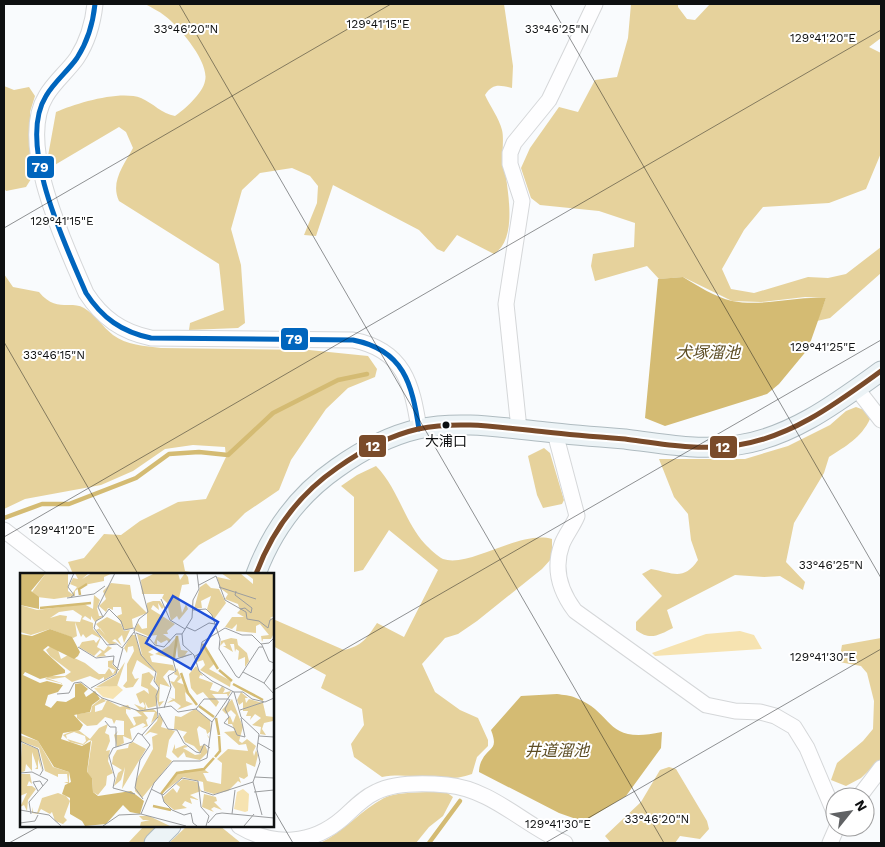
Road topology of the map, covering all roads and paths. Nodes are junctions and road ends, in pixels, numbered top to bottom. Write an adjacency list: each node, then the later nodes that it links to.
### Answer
1 (95, 4): 6 (street)
2 (595, 4): 7 (street)
3 (881, 371): 4 (main road)
4 (857, 389): 5 (street); 8 (main road)
5 (881, 420)
6 (419, 429): 7 (main road); 11 (main road)
7 (518, 429): 8 (main road)
8 (555, 433): 14 (street)
9 (4, 530): 10 (street)
10 (60, 573)
11 (256, 573)
12 (881, 768): 13 (street)
13 (867, 787)
14 (825, 790)
15 (170, 827): 18 (main road)
16 (241, 827): 17 (street)
17 (540, 837): 19 (street)
18 (154, 843)
19 (565, 843)

